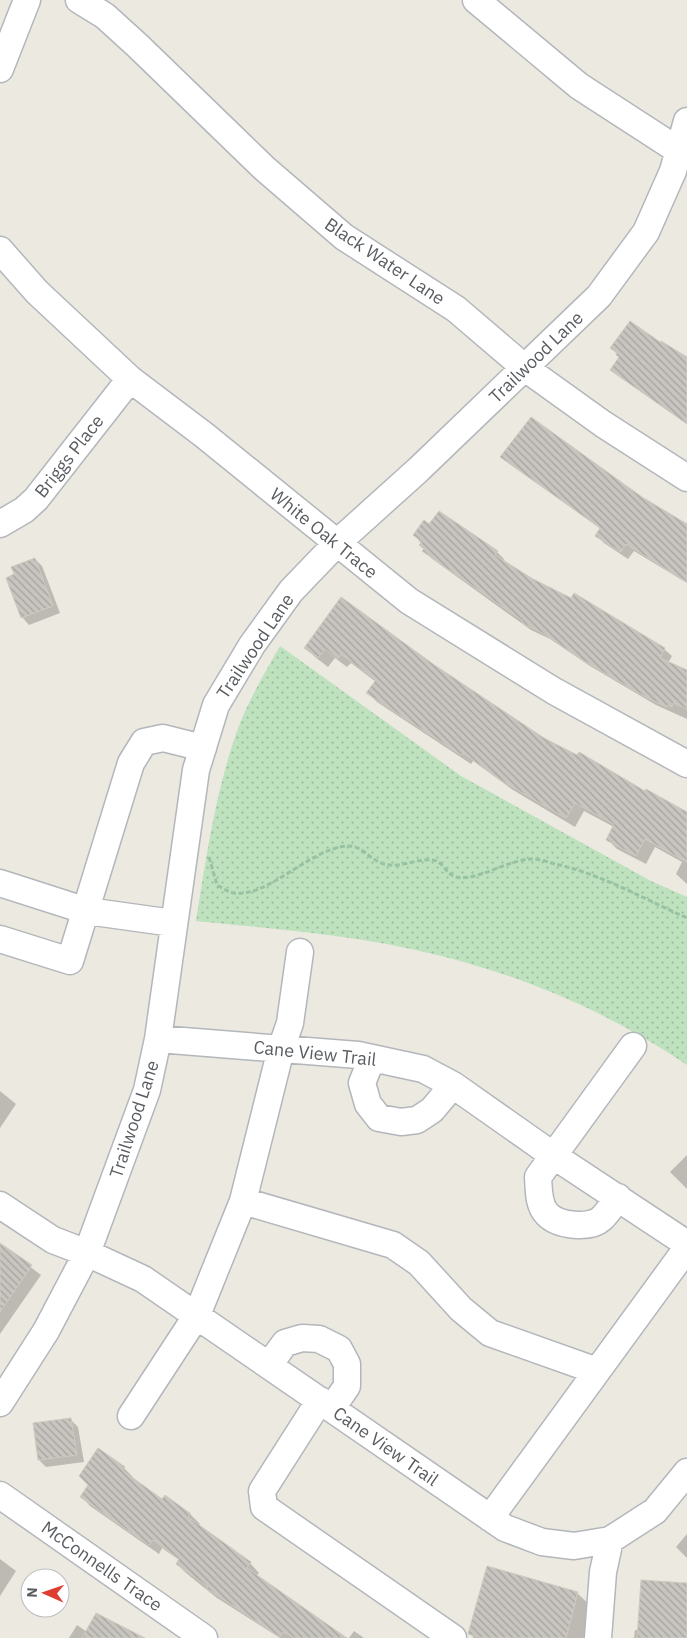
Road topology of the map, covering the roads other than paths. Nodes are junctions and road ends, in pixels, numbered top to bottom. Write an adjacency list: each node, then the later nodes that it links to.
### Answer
1 (27, 0): 4 (street)
2 (79, 0): 8 (street, Black Water Lane)
3 (476, 0): 6 (street)
4 (0, 69)
5 (687, 121): 6 (street, Trailwood Lane)
6 (683, 154): 8 (street, Trailwood Lane)
7 (0, 250): 9 (street, White Oak Trace)
8 (525, 368): 10 (street, Black Water Lane); 12 (street, Trailwood Lane)
9 (130, 379): 11 (street, Briggs Place); 12 (street, White Oak Trace)
10 (687, 478)
11 (0, 524)
12 (337, 542): 13 (street, Trailwood Lane); 14 (street, White Oak Trace)
13 (203, 748): 16 (street); 17 (street, Trailwood Lane)
14 (687, 764)
15 (0, 884): 16 (street)
16 (86, 911): 17 (street); 18 (street)
17 (173, 923): 20 (street, Trailwood Lane)
18 (0, 939)
19 (300, 952): 22 (street)
20 (158, 1039): 22 (street, Cane View Trail); 31 (street, Trailwood Lane)
21 (633, 1046): 25 (street)
22 (281, 1049): 23 (street, Cane View Trail); 27 (street)
23 (372, 1058): 24 (street, Cane View Trail); 24 (street)
24 (453, 1085): 25 (street, Cane View Trail)
25 (554, 1156): 26 (street, Cane View Trail); 26 (street)
26 (618, 1197): 29 (street, Cane View Trail)
27 (243, 1201): 32 (street); 34 (street)
28 (0, 1205): 31 (street, Cane View Trail)
29 (687, 1244)
30 (687, 1248): 34 (street)
31 (87, 1253): 32 (street, Cane View Trail); 35 (street, Trailwood Lane)
32 (197, 1315): 33 (street, Cane View Trail); 37 (street)
33 (269, 1365): 36 (street, Cane View Trail); 36 (street)
34 (597, 1371): 40 (street)
35 (0, 1403)
36 (326, 1404): 40 (street, Cane View Trail); 43 (street)
37 (131, 1416)
38 (687, 1472): 41 (street, Cane View Trail)
39 (0, 1495): 42 (street, McConnells Trace)
40 (490, 1518): 41 (street, Cane View Trail)
41 (610, 1540): 44 (street)
42 (189, 1634)
43 (453, 1638)
44 (598, 1638)

